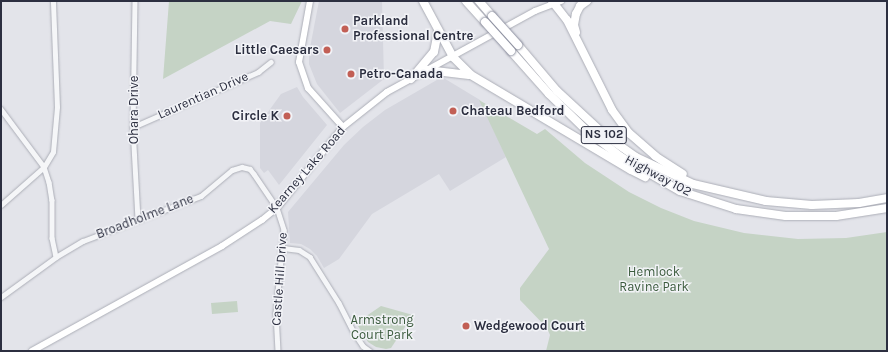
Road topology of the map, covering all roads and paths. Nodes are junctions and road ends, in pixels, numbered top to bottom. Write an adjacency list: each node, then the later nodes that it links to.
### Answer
1 (53, 1): 19 (street)
2 (135, 1): 17 (street, Ohara Drive)
3 (310, 1): 18 (main road)
4 (423, 1): 9 (highway)
5 (466, 1): 21 (highway, Highway 102 / NS 102, bridge)
6 (479, 1): 20 (highway, Highway 102 / NS 102, bridge)
7 (587, 1): 10 (highway)
8 (556, 2): 10 (highway); 11 (main road, Kearney Lake Road)
9 (438, 31): 11 (highway); 15 (highway)
10 (578, 40): 20 (highway)
11 (452, 57): 13 (main road, Kearney Lake Road); 14 (highway)
12 (271, 62): 17 (street, Laurentian Drive)
13 (427, 70): 14 (highway); 15 (main road, Kearney Lake Road)
14 (471, 75): 21 (highway)
15 (411, 79): 18 (main road, Kearney Lake Road)
16 (1, 109): 19 (street)
17 (133, 126): 26 (street, Ohara Drive)
18 (343, 127): 24 (main road, Kearney Lake Road)
19 (44, 167): 23 (street); 28 (street)
20 (715, 189): 22 (highway, Highway 102 / NS 102)
21 (680, 191): 25 (highway, Highway 102 / NS 102)
22 (887, 198)
23 (1, 205)
24 (277, 208): 26 (street, Broadholme Lane); 27 (street, Castle Hill Drive); 30 (main road, Kearney Lake Road)
25 (887, 208)
26 (138, 219): 28 (street, Broadholme Lane)
27 (283, 248): 31 (street, Castle Hill Drive); 32 (street)
28 (56, 257): 29 (street, Broadholme Lane)
29 (1, 297)
30 (32, 351)
31 (278, 351)
32 (370, 351)

